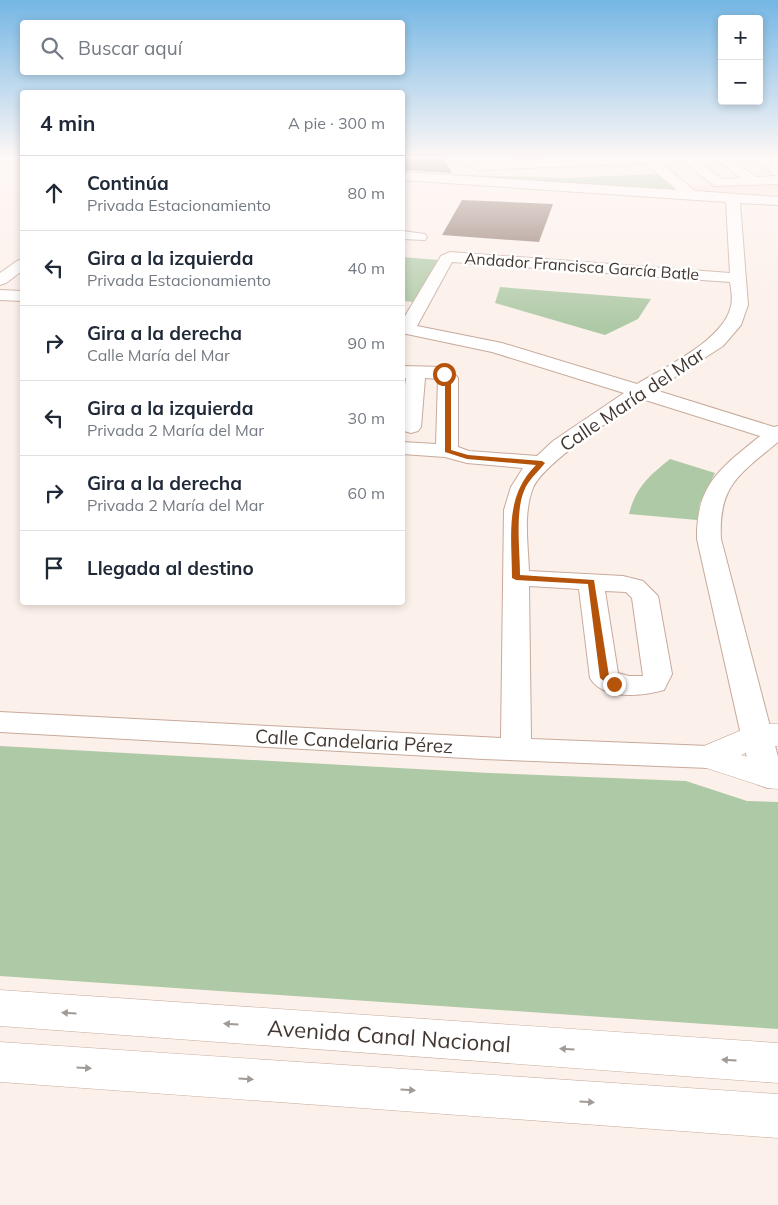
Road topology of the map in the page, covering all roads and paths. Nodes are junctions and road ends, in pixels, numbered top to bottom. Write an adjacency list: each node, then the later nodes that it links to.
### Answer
1 (729, 215): 5 (street, Calle María del Mar)
2 (405, 236): 3 (street)
3 (420, 237)
4 (20, 265): 6 (street)
5 (738, 278): 9 (street, Andador Francisca García Batle); 11 (street, Calle María del Mar)
6 (0, 280)
7 (0, 295): 8 (street)
8 (20, 296)
9 (405, 328): 11 (street)
10 (409, 372): 12 (street); 15 (street)
11 (638, 392): 13 (street); 16 (street, Calle María del Mar)
12 (410, 427)
13 (777, 433): 20 (street)
14 (405, 448): 15 (street)
15 (447, 451): 16 (street)
16 (542, 463): 17 (street, Calle María del Mar)
17 (516, 578): 18 (street); 21 (street, Calle María del Mar)
18 (591, 582)
19 (0, 722): 21 (street, Calle Candelaria Pérez)
20 (767, 735): 22 (main road, Calle Candelaria Pérez); 23 (street)
21 (516, 749): 22 (street, Calle Candelaria Pérez)
22 (709, 757): 23 (main road, Calle Candelaria Pérez)
23 (773, 776)
24 (0, 1008): 26 (main road, Avenida Canal Nacional, one-way to 24)
25 (0, 1062): 27 (main road, one-way to 27)
26 (778, 1063)
27 (778, 1116)

